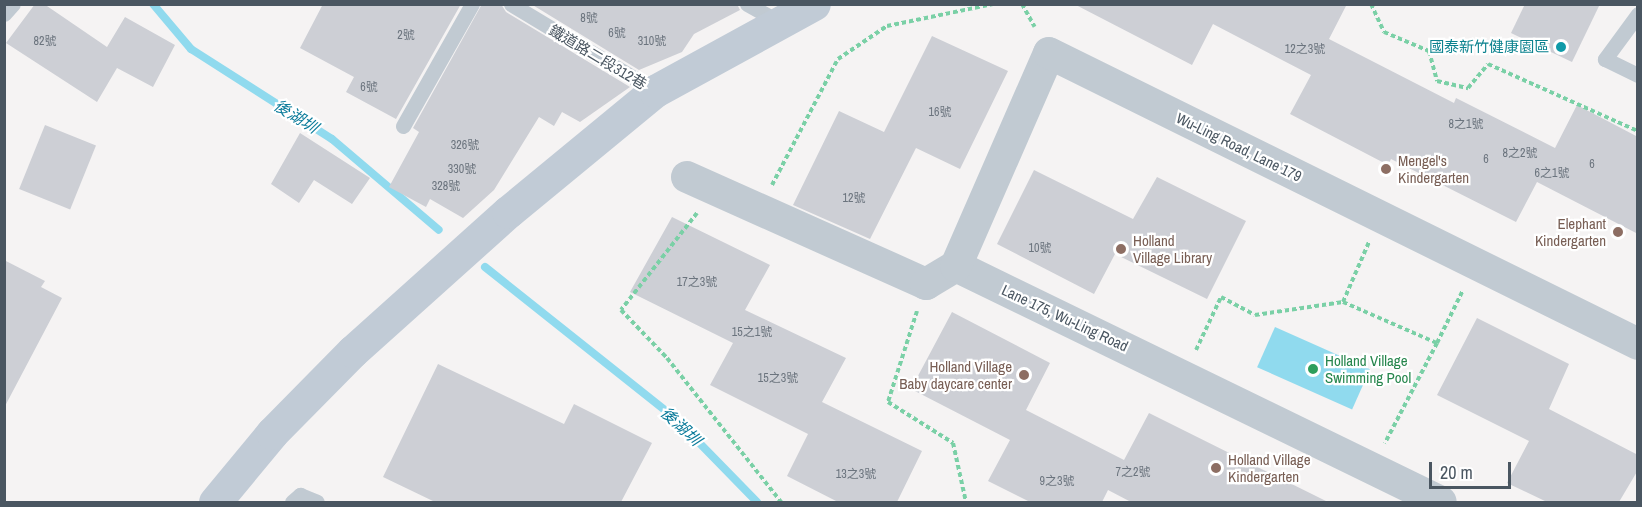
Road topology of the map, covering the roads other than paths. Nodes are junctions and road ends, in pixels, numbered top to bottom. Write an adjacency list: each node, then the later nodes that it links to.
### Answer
1 (13, 4): 6 (lane)
2 (472, 4): 11 (lane)
3 (512, 4): 10 (lane, 鐵道路二段312巷)
4 (747, 4): 8 (lane)
5 (814, 4): 8 (street)
6 (4, 14)
7 (1638, 14): 9 (lane)
8 (778, 21): 10 (street)
9 (1638, 75)
10 (655, 91): 16 (street)
11 (403, 126)
12 (687, 177): 13 (street)
13 (956, 266): 14 (street, Wu-Ling Road, Lane 179); 18 (street, Lane 175, Wu-Ling Road)
14 (1638, 344)
15 (296, 499): 17 (lane)
16 (215, 502)
17 (317, 502)
18 (1441, 502)

